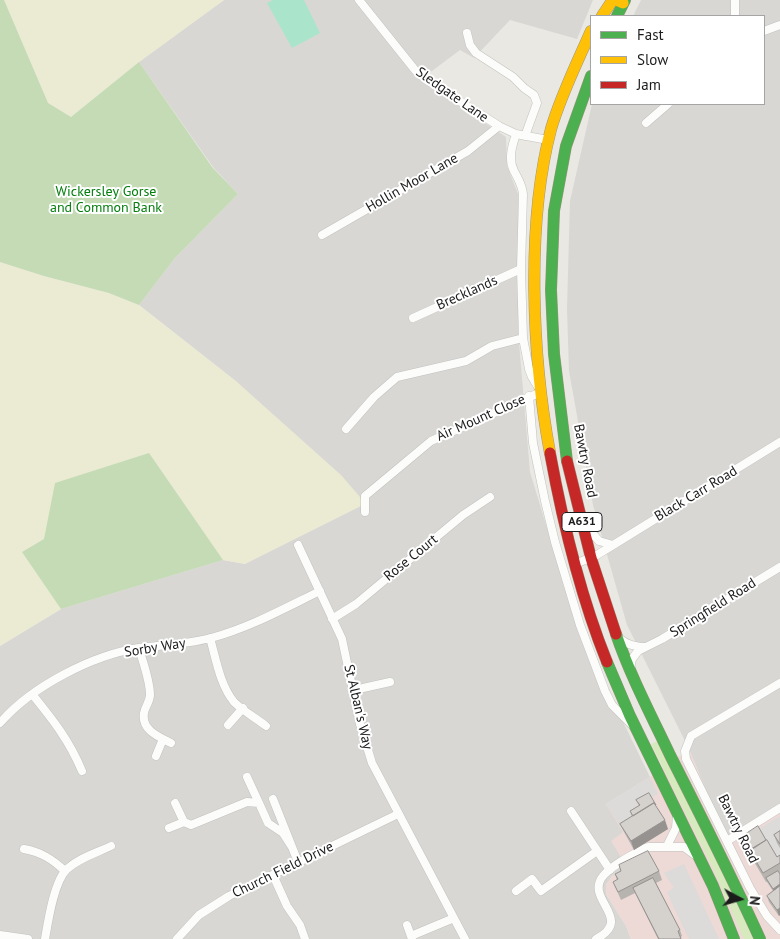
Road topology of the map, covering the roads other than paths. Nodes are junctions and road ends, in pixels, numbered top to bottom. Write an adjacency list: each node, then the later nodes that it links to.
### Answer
1 (358, 0): 16 (street, Sledgate Lane)
2 (605, 0): 5 (main road)
3 (736, 0): 8 (street)
4 (624, 2): 6 (main road); 7 (main road)
5 (600, 15)
6 (601, 15)
7 (618, 15)
8 (735, 15)
9 (780, 24): 10 (street)
10 (765, 31)
11 (467, 33): 18 (street)
12 (590, 34): 19 (main road, A631)
13 (590, 79): 30 (main road, Bawtry Road / A631)
14 (667, 105): 15 (street)
15 (646, 123)
16 (499, 126): 17 (street, Sledgate Lane); 20 (street, Hollin Moor Lane)
17 (516, 134): 18 (street); 21 (street)
18 (525, 136): 19 (street)
19 (548, 140): 24 (main road, A631)
20 (322, 235)
21 (521, 268): 22 (street, Brecklands); 23 (street)
22 (413, 318)
23 (523, 338): 24 (street); 26 (street)
24 (541, 392): 25 (street, Air Mount Close); 31 (main road, A631)
25 (529, 396): 29 (street, Air Mount Close); 52 (street)
26 (346, 429)
27 (780, 442): 33 (street, Black Carr Road)
28 (490, 497): 38 (street, Rose Court)
29 (365, 512)
30 (582, 524): 31 (main road); 33 (street); 34 (main road, Bawtry Road / A631)
31 (567, 533): 35 (main road, A631)
32 (298, 545): 37 (street, St Alban's Way)
33 (612, 545): 34 (street, Black Carr Road)
34 (591, 558): 35 (street, Black Carr Road); 39 (main road, Bawtry Road / A631)
35 (575, 564): 52 (main road, A631)
36 (780, 567): 41 (street, Springfield Road)
37 (320, 591): 38 (street, St Alban's Way); 40 (street, Sorby Way)
38 (332, 619): 46 (street, St Alban's Way)
39 (615, 634): 41 (street); 43 (main road, Bawtry Road / A631)
40 (210, 638): 42 (street, Sorby Way); 48 (street)
41 (644, 647): 43 (street, Springfield Road)
42 (139, 648): 47 (street, Sorby Way); 53 (street)
43 (629, 670): 91 (main road, Bawtry Road / A631)
44 (390, 682): 46 (street)
45 (780, 682): 67 (street, Bawtry Road)
46 (354, 690): 64 (street, St Alban's Way)
47 (32, 694): 49 (street, Sorby Way); 56 (street)
48 (243, 708): 50 (street); 51 (street)
49 (0, 723)
50 (228, 725)
51 (266, 726)
52 (638, 731): 62 (main road, A631)
53 (163, 739): 54 (street); 55 (street)
54 (171, 743)
55 (156, 756)
56 (82, 771)
57 (247, 777): 60 (street)
58 (273, 799): 70 (street)
59 (175, 803): 65 (street)
60 (259, 803): 65 (street); 70 (street)
61 (780, 808): 67 (street)
62 (676, 809): 69 (street); 73 (main road, A631)
63 (571, 811): 72 (street)
64 (398, 814): 74 (street, Church Field Drive); 79 (street, St Alban's Way)
65 (184, 822): 66 (street)
66 (169, 828)
67 (727, 841): 81 (street, Bawtry Road)
68 (111, 846): 76 (street)
69 (667, 846): 73 (street); 75 (street)
70 (292, 847): 74 (street)
71 (24, 849): 76 (street)
72 (598, 851): 75 (street); 78 (street)
73 (701, 861): 90 (main road, A631)
74 (298, 862): 77 (street, Church Field Drive)
75 (610, 870): 89 (street)
76 (65, 871): 85 (street)
77 (273, 875): 86 (street, Church Field Drive); 87 (street)
78 (516, 891)
79 (454, 918): 83 (street); 88 (street, St Alban's Way)
80 (407, 925): 83 (street)
81 (780, 930)
82 (0, 935): 84 (street)
83 (411, 937)
84 (28, 939)
85 (45, 939)
86 (177, 939)
87 (305, 939)
88 (465, 939)
89 (596, 939)
90 (734, 939)
91 (760, 939)

